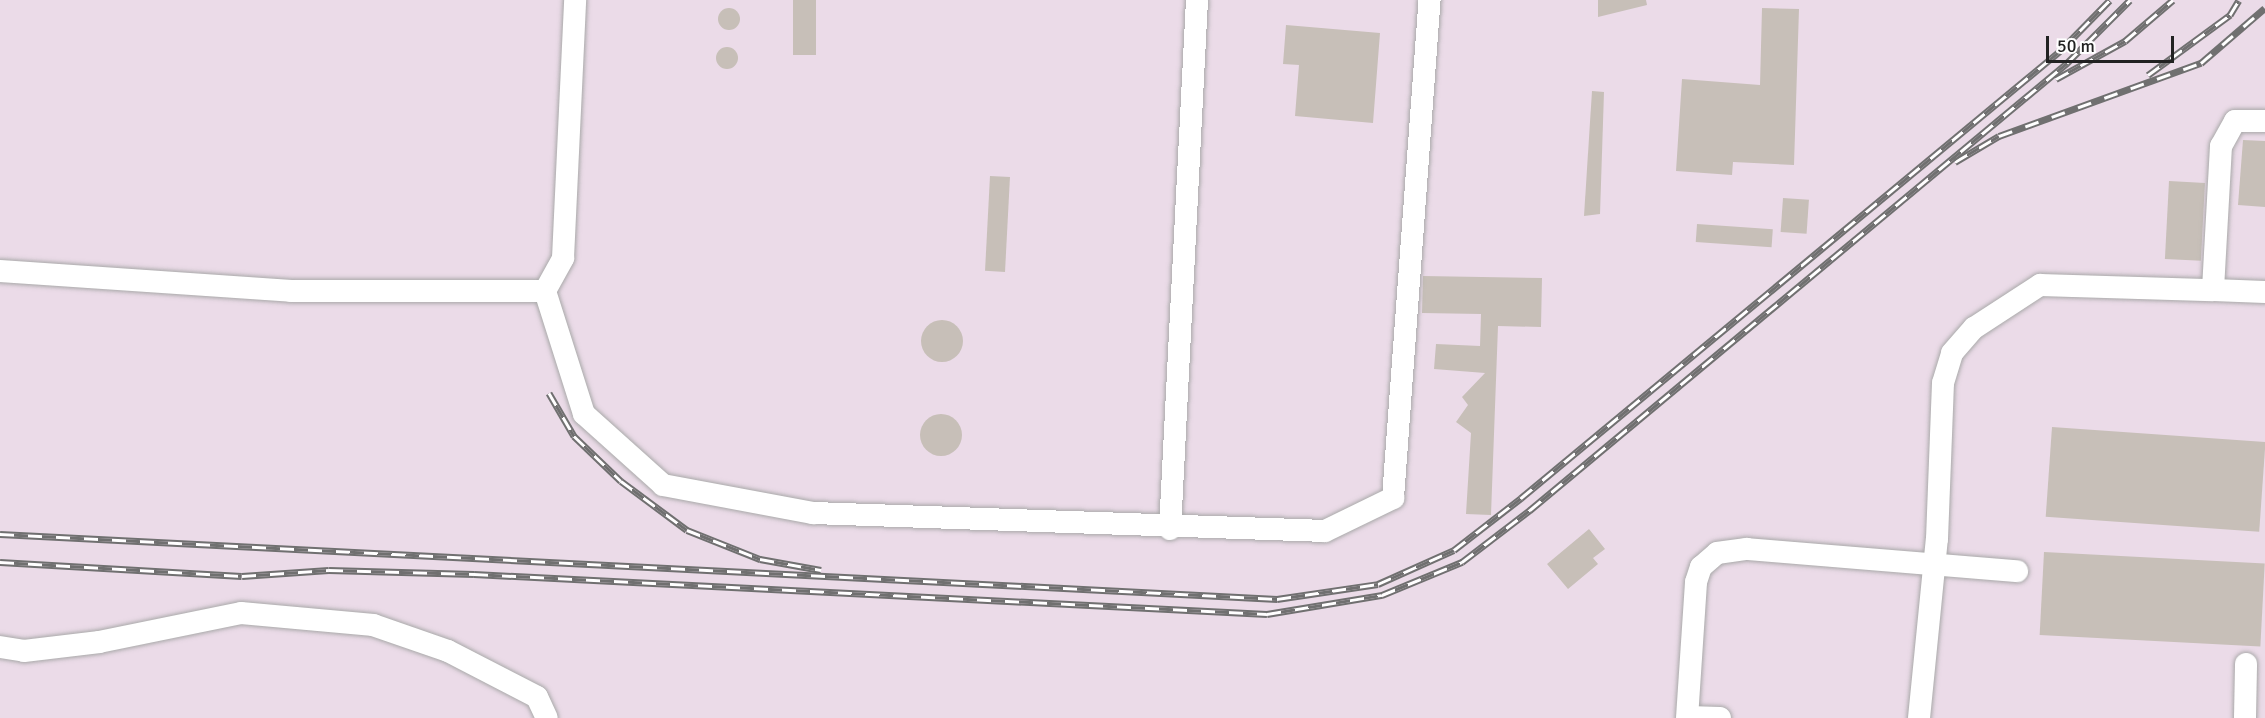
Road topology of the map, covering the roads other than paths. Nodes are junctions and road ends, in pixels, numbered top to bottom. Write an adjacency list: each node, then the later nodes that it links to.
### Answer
1 (575, 0): 7 (street)
2 (1197, 0): 9 (street)
3 (1430, 0): 9 (street)
4 (2265, 121): 6 (street)
5 (0, 271): 7 (street)
6 (2213, 290): 8 (street); 10 (street)
7 (544, 291): 9 (street)
8 (2265, 292)
9 (1170, 529)
10 (1934, 562): 11 (street); 14 (street); 17 (street)
11 (2017, 571)
12 (0, 646): 15 (street)
13 (2246, 664): 18 (street)
14 (1688, 717): 16 (street)
15 (546, 718)
16 (1720, 718)
17 (1918, 718)
18 (2245, 718)

